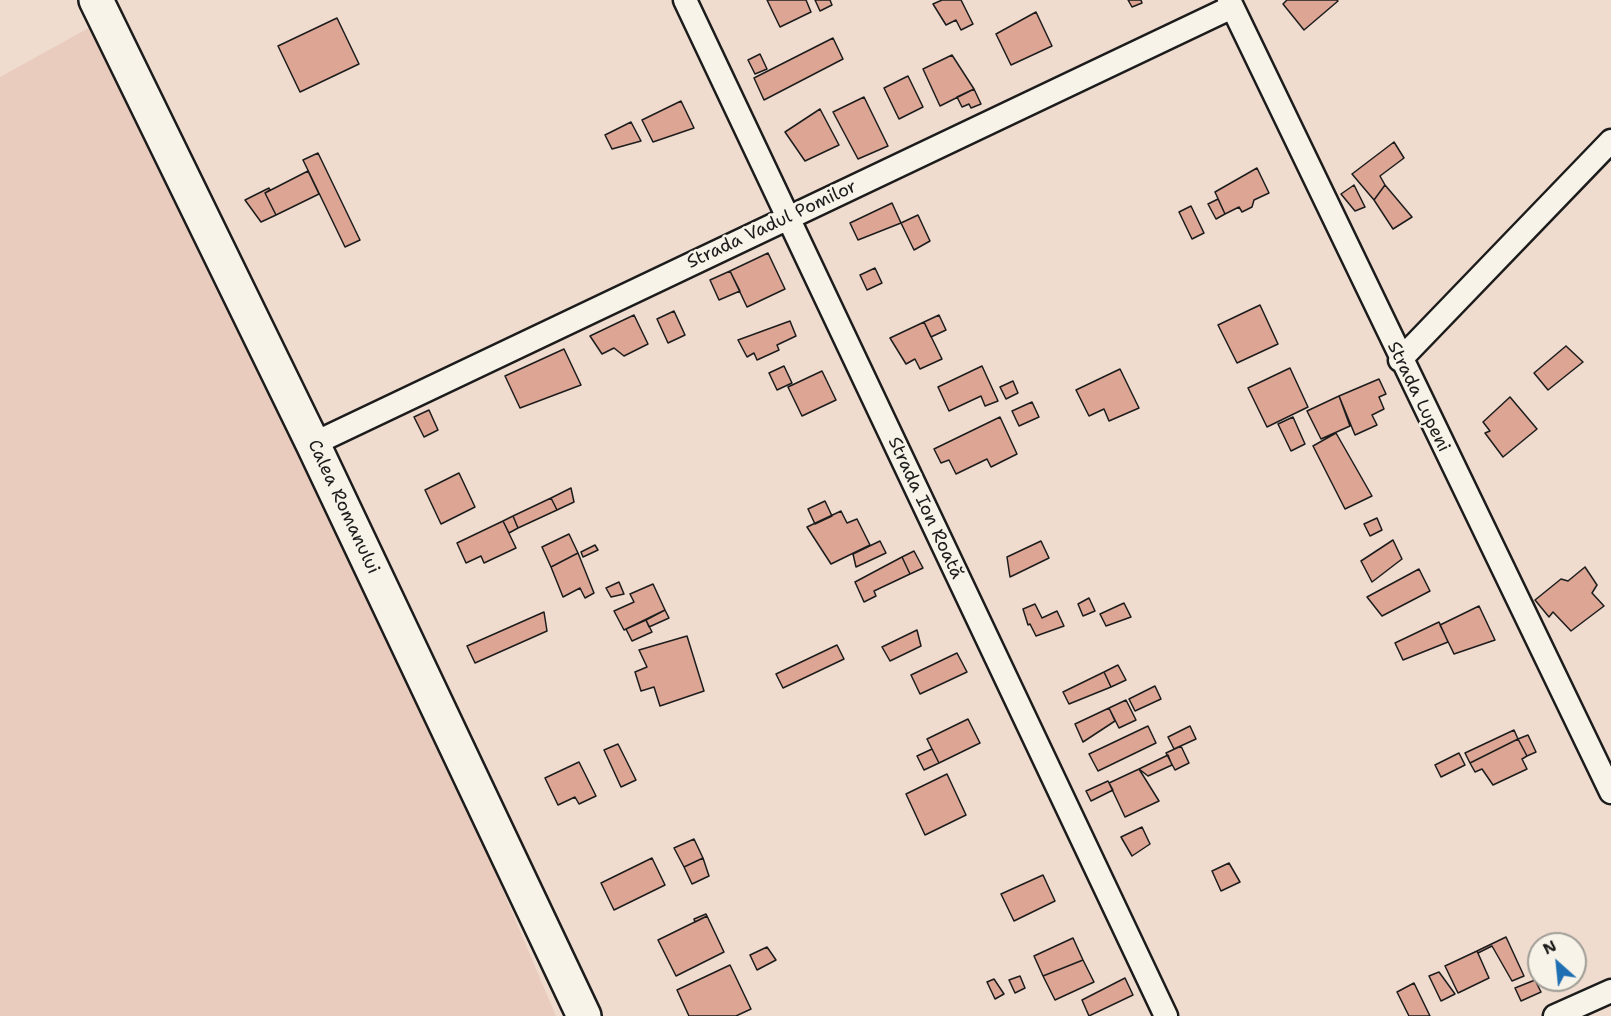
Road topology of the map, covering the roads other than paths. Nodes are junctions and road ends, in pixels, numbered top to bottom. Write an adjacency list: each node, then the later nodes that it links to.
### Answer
1 (96, 0): 7 (main road, Calea Romanului)
2 (685, 0): 5 (street, Strada Ion Roată)
3 (1230, 3): 5 (street, Strada Vadul Pomilor); 6 (street, Strada Lupeni)
4 (1611, 141): 6 (street)
5 (788, 218): 7 (street, Strada Vadul Pomilor); 11 (street, Strada Ion Roată)
6 (1400, 360): 8 (street, Strada Lupeni)
7 (313, 444): 10 (main road, Calea Romanului)
8 (1611, 792)
9 (1611, 990): 12 (street)
10 (584, 1016)
11 (1166, 1016)
12 (1555, 1016)

